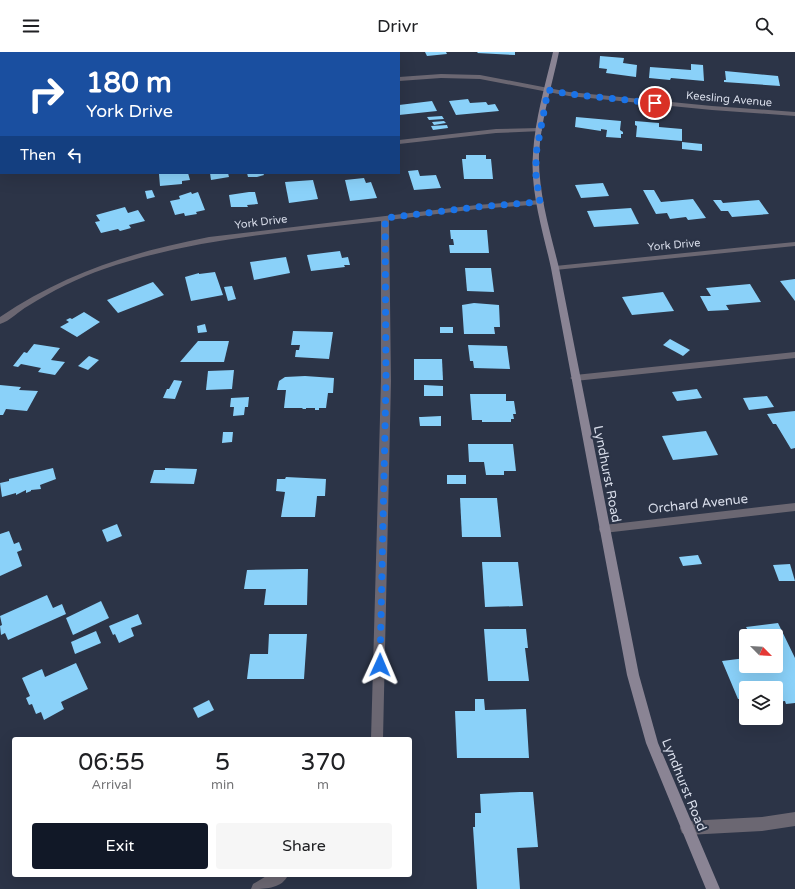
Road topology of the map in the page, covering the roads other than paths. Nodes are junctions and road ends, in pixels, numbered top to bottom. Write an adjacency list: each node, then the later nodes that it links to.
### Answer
1 (556, 52): 3 (main road, Lyndhurst Road)
2 (400, 79): 3 (street, Keesling Avenue)
3 (548, 90): 4 (street, Keesling Avenue); 5 (main road, Lyndhurst Road)
4 (795, 114)
5 (540, 130): 6 (street); 7 (main road, Lyndhurst Road)
6 (400, 142)
7 (540, 202): 8 (street, York Drive); 10 (main road, Lyndhurst Road)
8 (385, 218): 11 (street, York Drive); 16 (street)
9 (795, 244): 10 (street, York Drive)
10 (555, 268): 13 (main road, Lyndhurst Road)
11 (0, 321)
12 (795, 355): 13 (street)
13 (575, 378): 15 (main road, Lyndhurst Road)
14 (795, 507): 15 (street, Orchard Avenue)
15 (604, 528): 18 (main road, Lyndhurst Road)
16 (377, 737)
17 (795, 819): 18 (street)
18 (687, 828): 21 (main road, Lyndhurst Road)
19 (278, 877): 20 (street)
20 (258, 889)
21 (713, 889)

